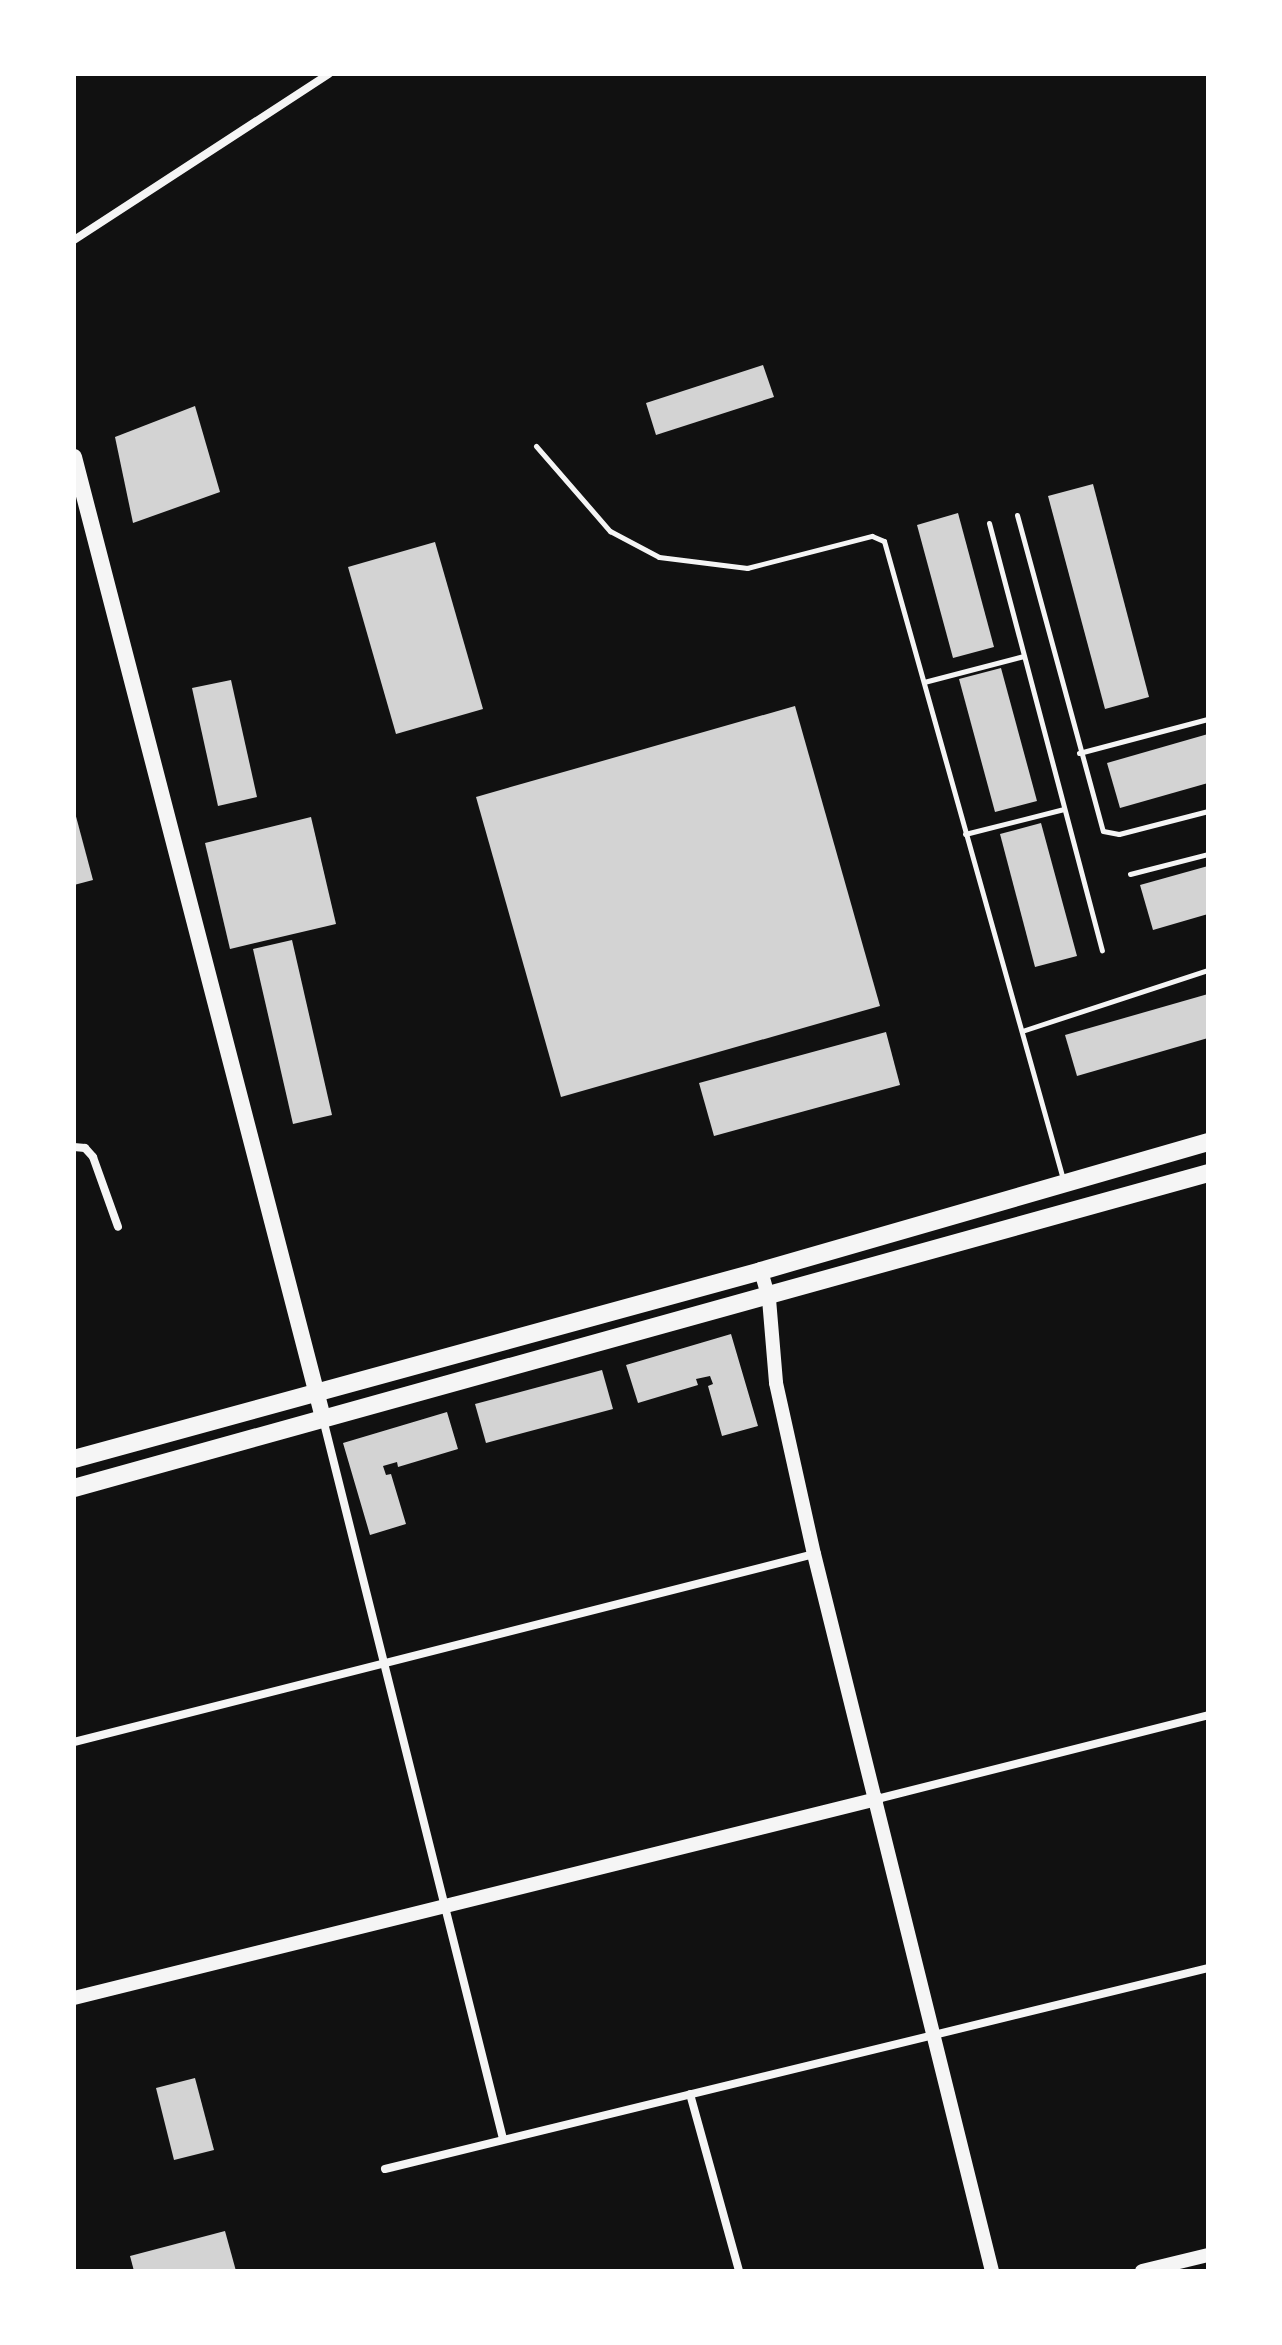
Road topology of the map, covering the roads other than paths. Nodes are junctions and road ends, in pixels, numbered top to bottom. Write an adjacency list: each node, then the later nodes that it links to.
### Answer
1 (329, 74): 2 (street)
2 (74, 240)
3 (536, 446): 8 (lane)
4 (74, 457): 26 (main road)
5 (1017, 515): 10 (lane)
6 (989, 523): 7 (lane)
7 (1024, 656): 8 (lane); 11 (lane)
8 (924, 682): 13 (lane)
9 (1208, 719): 10 (lane)
10 (1079, 753): 12 (lane)
11 (1064, 809): 13 (lane); 16 (lane)
12 (1208, 811)
13 (965, 834): 18 (lane)
14 (1208, 854): 15 (lane)
15 (1130, 874)
16 (1102, 950)
17 (1208, 970): 18 (lane)
18 (1022, 1031): 22 (lane)
19 (1208, 1142): 22 (highway)
20 (74, 1147): 23 (street)
21 (1208, 1173): 25 (highway)
22 (1064, 1184): 24 (highway)
23 (118, 1227)
24 (761, 1271): 25 (street); 26 (highway)
25 (769, 1299): 27 (highway); 30 (street)
26 (317, 1391): 27 (main road); 28 (highway)
27 (323, 1418): 29 (highway); 31 (street)
28 (74, 1459)
29 (74, 1488)
30 (814, 1554): 31 (street); 34 (street)
31 (386, 1667): 33 (street); 35 (street)
32 (1208, 1715): 34 (street)
33 (74, 1742)
34 (877, 1799): 35 (street); 38 (street)
35 (446, 1903): 37 (street); 40 (street)
36 (1208, 1968): 38 (street)
37 (74, 1998)
38 (936, 2035): 39 (street); 44 (street)
39 (690, 2094): 40 (street); 43 (street)
40 (503, 2139): 41 (street)
41 (385, 2169)
42 (1208, 2255): 45 (street)
43 (739, 2271)
44 (992, 2271)
45 (1142, 2271)

